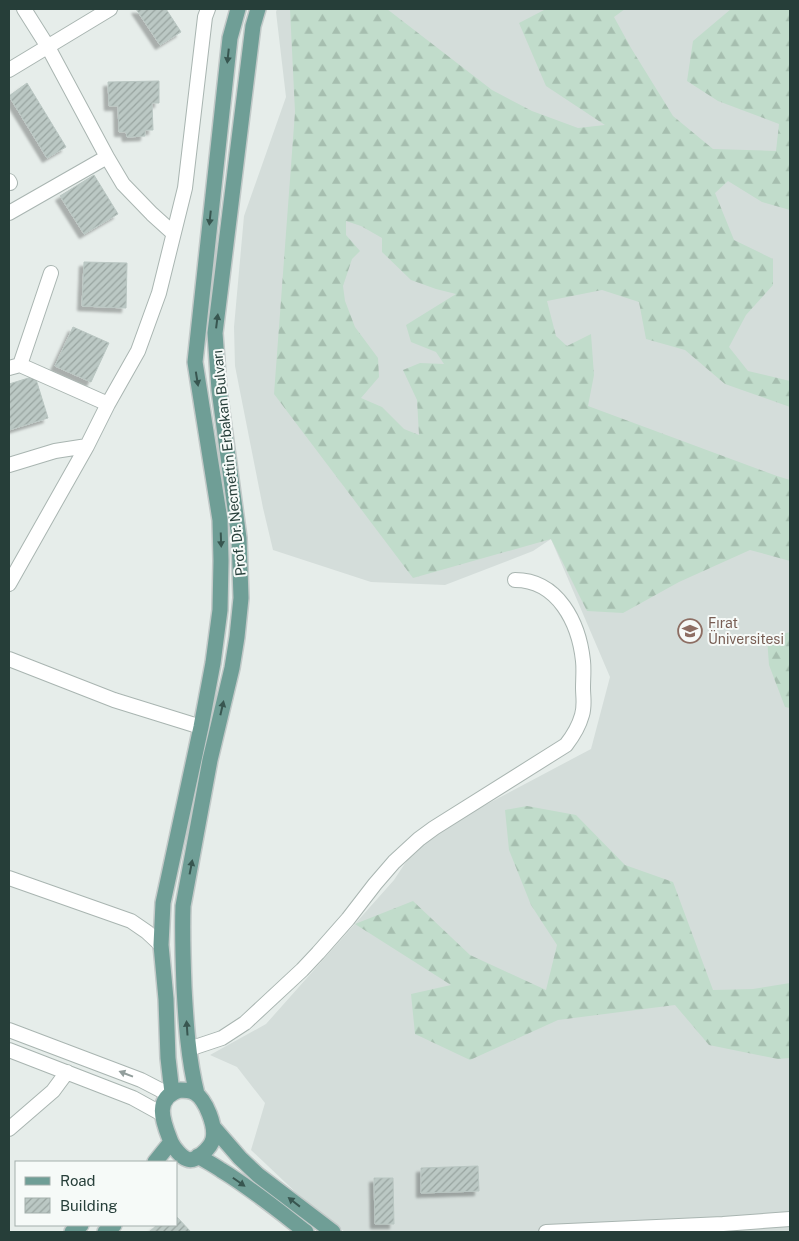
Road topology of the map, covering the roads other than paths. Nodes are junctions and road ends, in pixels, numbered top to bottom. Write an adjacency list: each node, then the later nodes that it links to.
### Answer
1 (24, 9): 6 (street)
2 (110, 9): 6 (street)
3 (238, 9): 19 (main road, Prof. Dr. Necmettin Erbakan Bulvarı, one-way to 19)
4 (258, 9): 23 (main road, Prof. Dr. Necmettin Erbakan Bulvarı, one-way to 4)
5 (204, 12): 10 (street)
6 (48, 47): 7 (street); 8 (street)
7 (9, 70)
8 (107, 157): 9 (street); 10 (street)
9 (9, 213)
10 (173, 233): 13 (street)
11 (51, 273): 12 (street)
12 (14, 367): 13 (street)
13 (108, 404): 14 (street)
14 (87, 446): 15 (street); 17 (street)
15 (9, 465)
16 (516, 580): 23 (street)
17 (9, 584)
18 (9, 659): 19 (street)
19 (201, 727): 21 (main road, Prof. Dr. Necmettin Erbakan Bulvarı)
20 (9, 878): 21 (street)
21 (161, 945): 26 (main road, Prof. Dr. Necmettin Erbakan Bulvarı)
22 (9, 1030): 26 (street, one-way to 22)
23 (188, 1049): 27 (main road, Prof. Dr. Necmettin Erbakan Bulvarı)
24 (9, 1050): 25 (street)
25 (66, 1072): 28 (street); 30 (street)
26 (171, 1094): 27 (main road); 28 (main road)
27 (197, 1094): 29 (main road)
28 (162, 1114): 31 (main road)
29 (214, 1128): 33 (main road); 36 (main road, one-way to 29)
30 (9, 1129)
31 (170, 1142): 32 (main road); 33 (main road)
32 (156, 1161)
33 (187, 1162): 35 (main road, one-way to 35)
34 (790, 1220): 37 (street)
35 (306, 1232)
36 (333, 1232)
37 (546, 1232)

